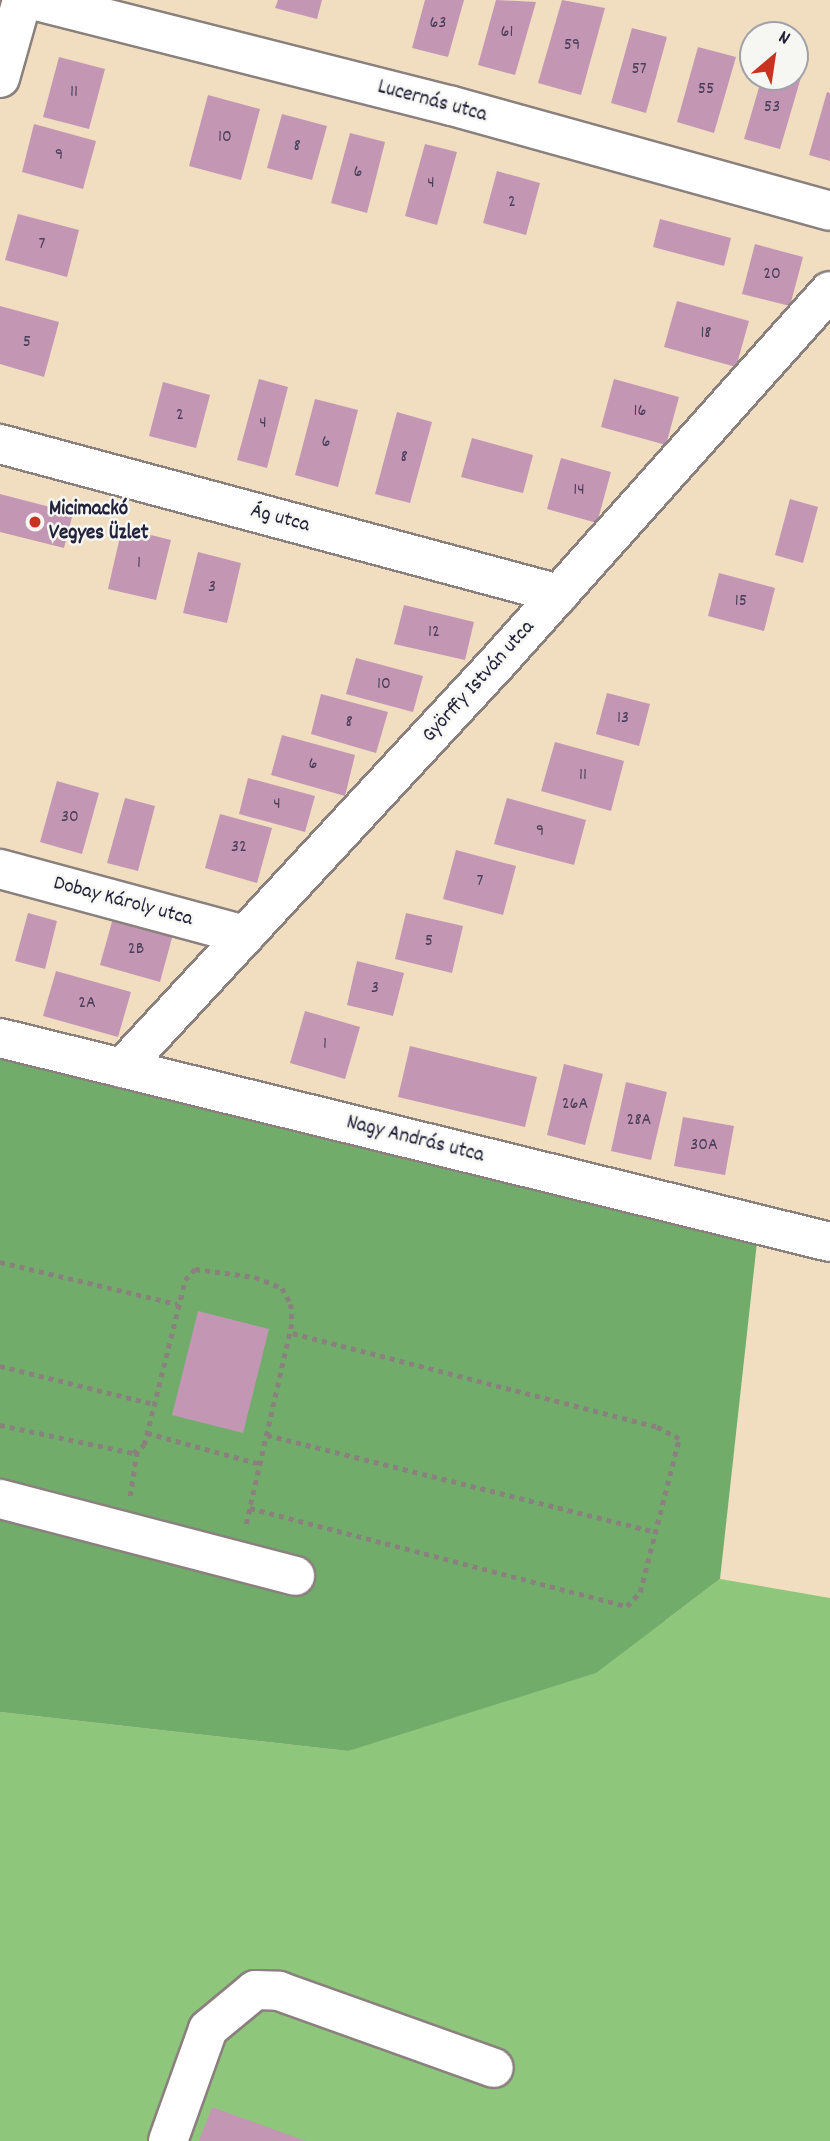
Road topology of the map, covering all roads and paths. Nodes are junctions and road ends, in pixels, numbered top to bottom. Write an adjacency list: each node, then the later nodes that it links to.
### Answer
1 (22, 0): 3 (street)
2 (33, 0): 4 (street, Lucernás utca)
3 (0, 78)
4 (830, 211)
5 (830, 291): 7 (street, Györffy István utca)
6 (0, 444): 7 (street, Ág utca)
7 (559, 594): 9 (street, Györffy István utca)
8 (0, 869): 9 (street, Dobay Károly utca)
9 (245, 935): 11 (street, Györffy István utca)
10 (0, 1038): 11 (street, Nagy András utca)
11 (122, 1068): 12 (street, Nagy András utca)
12 (830, 1242)
13 (0, 1262): 14 (path)
14 (177, 1304): 15 (path); 17 (path)
15 (291, 1333): 20 (path); 26 (path)
16 (0, 1366): 17 (path)
17 (153, 1404): 19 (path)
18 (0, 1425): 21 (path)
19 (146, 1433): 21 (path); 22 (path)
20 (267, 1435): 22 (path); 26 (path)
21 (137, 1450): 25 (path)
22 (260, 1464): 24 (path)
23 (0, 1499): 25 (street)
24 (250, 1508): 26 (path); 27 (path)
25 (125, 1531): 27 (street)
26 (655, 1532)
27 (238, 1561): 28 (street)
28 (295, 1576)
29 (494, 2068): 30 (street)
30 (168, 2141)

